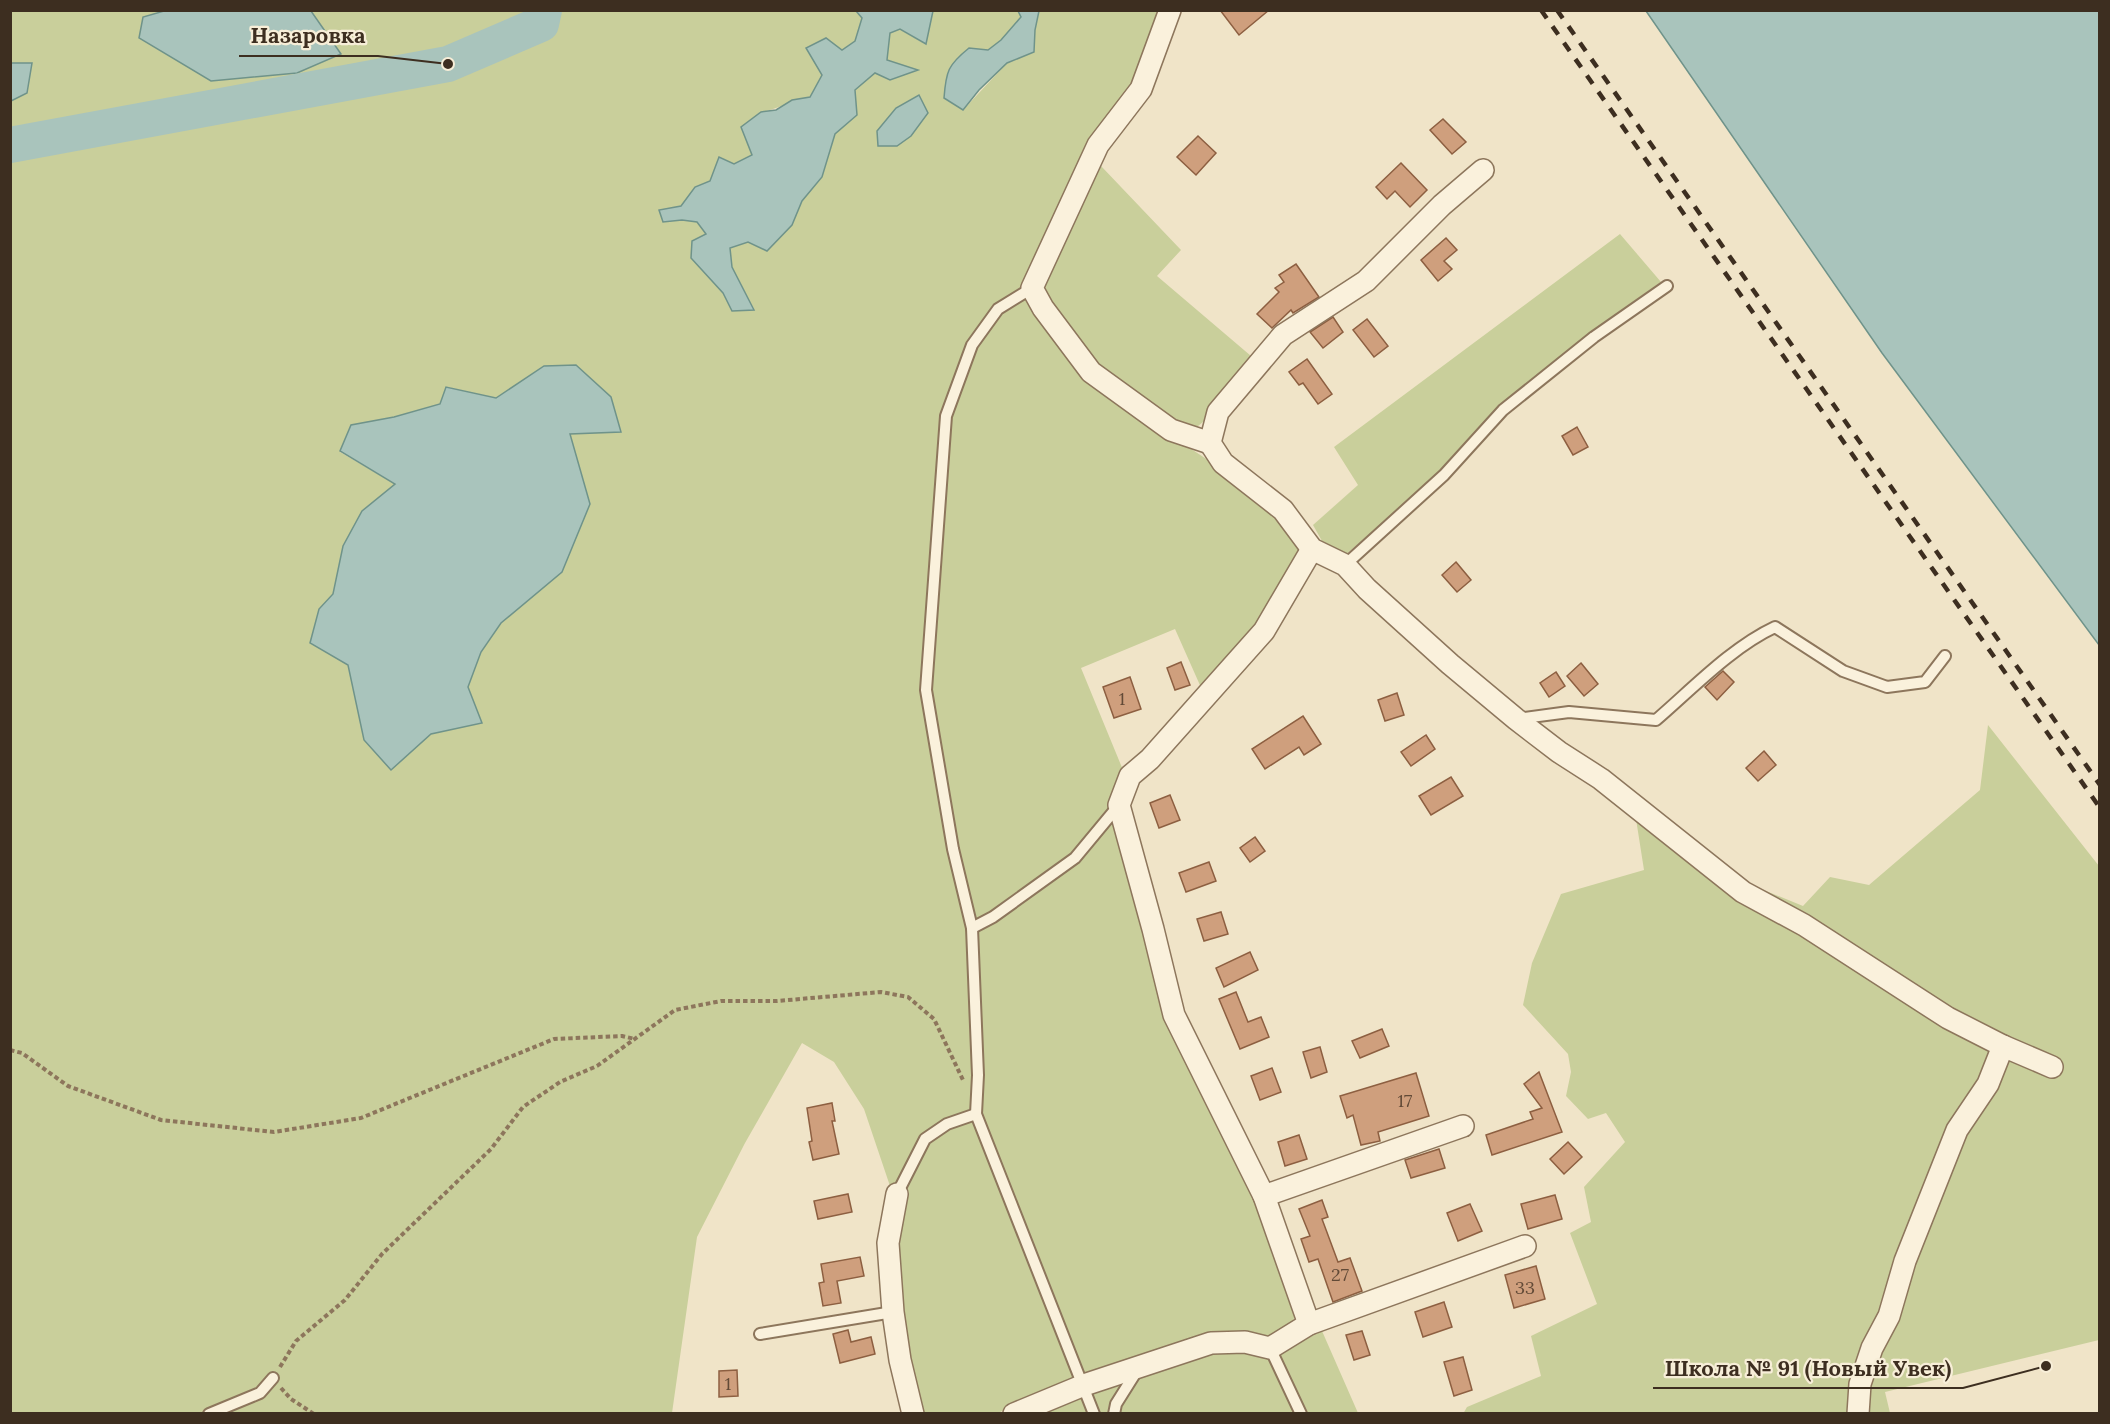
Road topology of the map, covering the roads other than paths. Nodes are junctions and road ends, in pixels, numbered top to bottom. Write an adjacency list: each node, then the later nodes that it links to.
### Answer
1 (1170, 10): 4 (street)
2 (1483, 170): 5 (street)
3 (1667, 286): 7 (lane)
4 (1032, 288): 5 (street); 11 (lane)
5 (1210, 442): 6 (street)
6 (1312, 549): 7 (street); 10 (street)
7 (1345, 565): 9 (street)
8 (1945, 656): 9 (lane)
9 (1516, 719): 12 (street)
10 (1119, 805): 11 (lane); 17 (street)
11 (972, 928): 14 (lane)
12 (2003, 1046): 13 (street); 32 (street)
13 (2052, 1067)
14 (976, 1114): 16 (lane); 25 (lane)
15 (1463, 1126): 17 (street)
16 (897, 1194): 19 (street)
17 (1264, 1196): 20 (street)
18 (1525, 1245): 20 (street)
19 (893, 1312): 21 (lane); 27 (street)
20 (1309, 1324): 22 (street)
21 (760, 1334)
22 (1269, 1348): 23 (street); 31 (lane)
23 (1139, 1367): 25 (street); 30 (lane)
24 (273, 1378): 26 (lane)
25 (1084, 1385): 28 (street); 29 (lane)
26 (209, 1413)
27 (913, 1413)
28 (1014, 1413)
29 (1094, 1413)
30 (1114, 1413)
31 (1300, 1413)
32 (1858, 1413)

